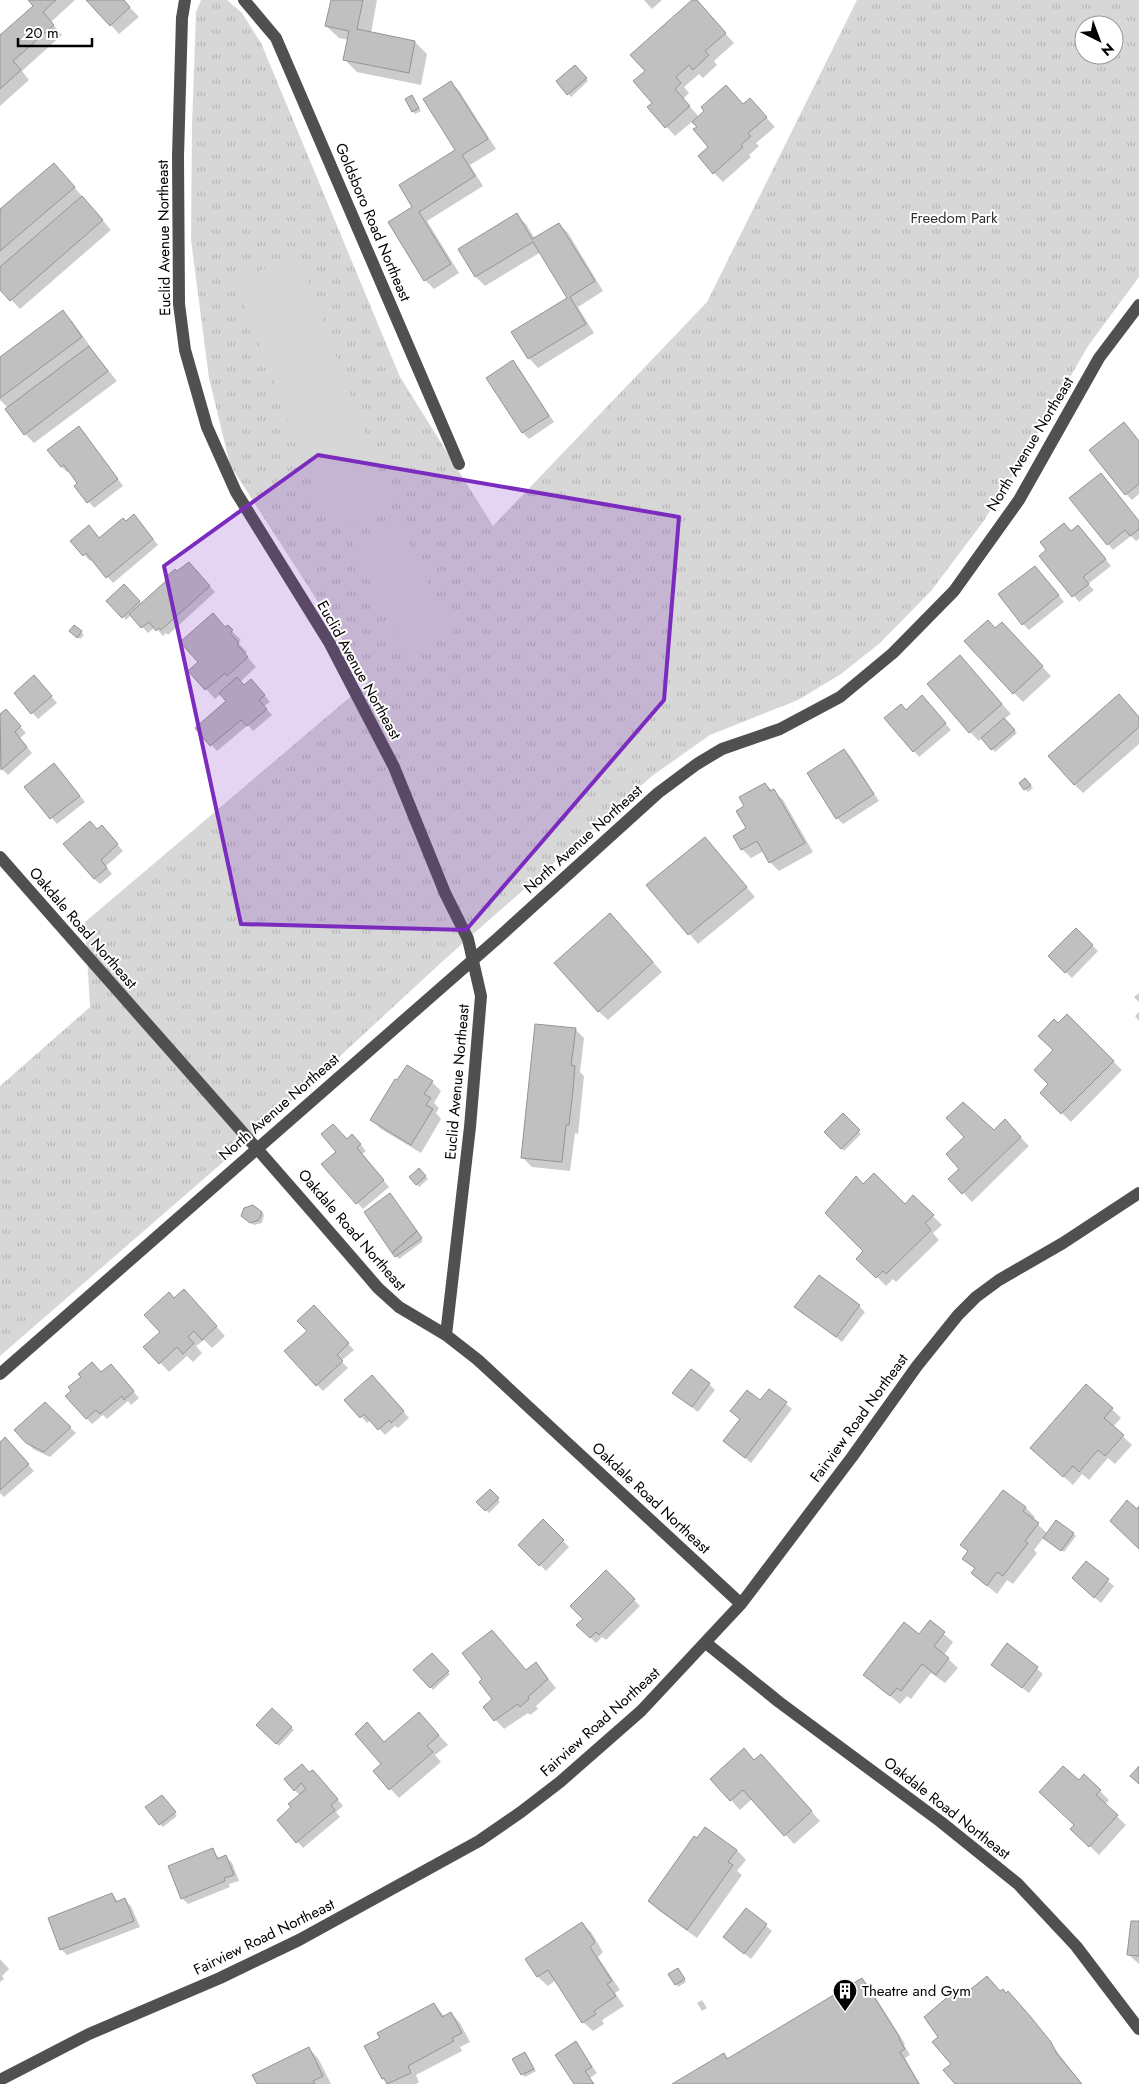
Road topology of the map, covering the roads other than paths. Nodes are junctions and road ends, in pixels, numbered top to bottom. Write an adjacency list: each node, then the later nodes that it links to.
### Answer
1 (185, 0): 6 (street, Euclid Avenue Northeast)
2 (244, 0): 4 (street, Goldsboro Road Northeast)
3 (1139, 305): 6 (street, North Avenue Northeast)
4 (459, 464)
5 (0, 857): 7 (street, Oakdale Road Northeast)
6 (473, 959): 7 (street, North Avenue Northeast); 9 (street, Euclid Avenue Northeast)
7 (258, 1147): 9 (street, Oakdale Road Northeast); 10 (street, North Avenue Northeast)
8 (1139, 1193): 11 (street, Fairview Road Northeast)
9 (446, 1334): 11 (street, Oakdale Road Northeast)
10 (0, 1374)
11 (741, 1604): 12 (street, Fairview Road Northeast)
12 (706, 1643): 13 (street, Oakdale Road Northeast); 14 (street, Fairview Road Northeast)
13 (1139, 2029)
14 (0, 2080)

